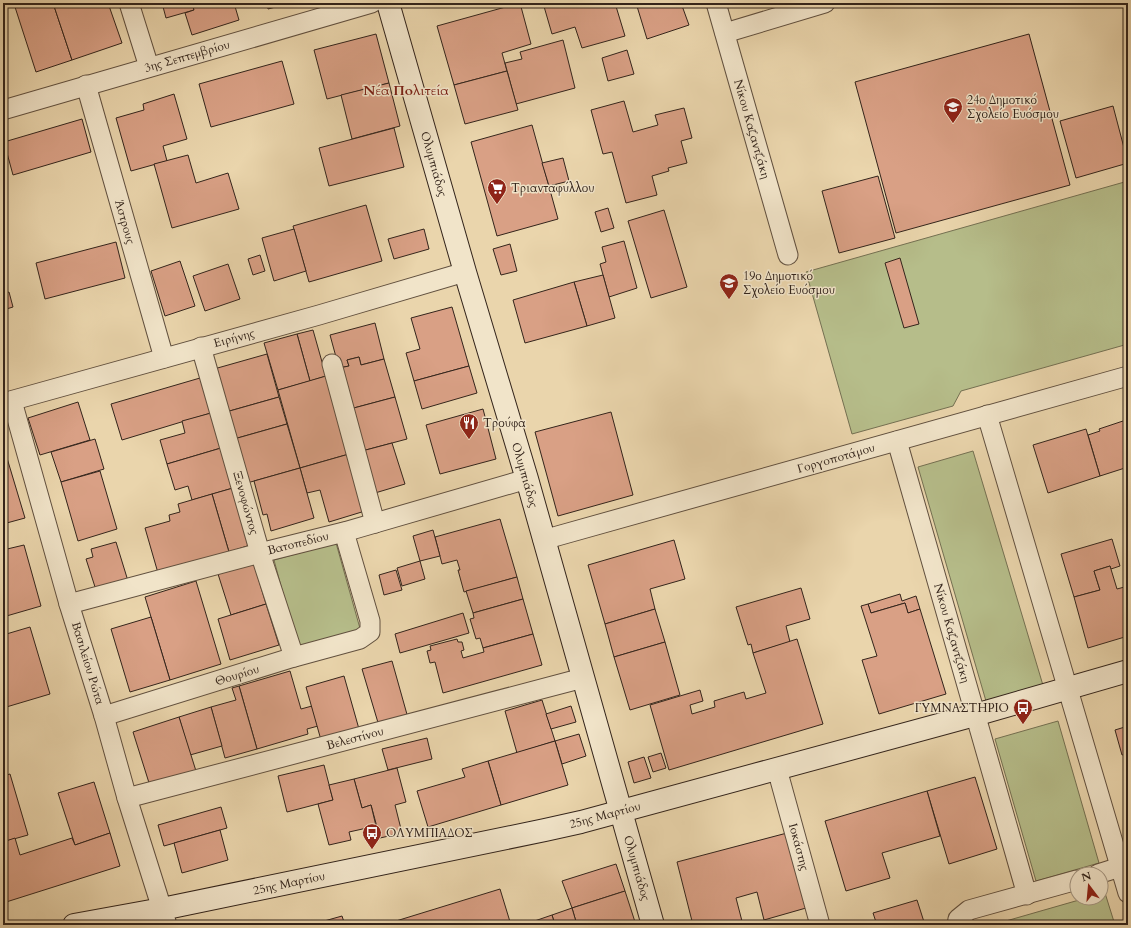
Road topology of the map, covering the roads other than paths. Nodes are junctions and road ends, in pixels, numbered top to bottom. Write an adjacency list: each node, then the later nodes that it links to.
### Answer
1 (129, 3): 7 (street)
2 (372, 3): 7 (street, 3ης Σεπτεμβρίου)
3 (388, 3): 11 (street, Ολυμπιάδος)
4 (716, 3): 6 (street, Νίκου Καζαντζάκη)
5 (825, 3): 6 (street)
6 (725, 33): 10 (street, Νίκου Καζαντζάκη)
7 (149, 67): 8 (street, 3ης Σεπτεμβρίου)
8 (86, 85): 9 (street, 3ης Σεπτεμβρίου); 13 (street, Άστρους)
9 (3, 110)
10 (788, 256)
11 (465, 272): 12 (street, Ειρήνης); 19 (street, Ολυμπιάδος)
12 (201, 347): 13 (street, Ειρήνης); 23 (street, Ξενοφώντος)
13 (164, 358): 16 (street, Ειρήνης)
14 (332, 364): 20 (street)
15 (1128, 376): 17 (street, Γοργοποτάμου)
16 (7, 402): 24 (street, Βασιλείου Ρώτα)
17 (987, 415): 18 (street, Γοργοποτάμου); 28 (street)
18 (897, 440): 22 (street, Γοργοποτάμου); 29 (street, Νίκου Καζαντζάκη)
19 (527, 479): 20 (street, Βατοπεδίου); 22 (street, Ολυμπιάδος)
20 (375, 523): 21 (street, Βατοπεδίου)
21 (344, 532): 23 (street, Βατοπεδίου); 25 (street, Θουρίου)
22 (543, 540): 27 (street, Ολυμπιάδος)
23 (260, 552): 24 (street, Βατοπεδίου); 25 (street, Ξενοφώντος)
24 (69, 604): 30 (street, Βασιλείου Ρώτα)
25 (294, 657): 30 (street, Θουρίου)
26 (1128, 671): 28 (street, 25ης Μαρτίου)
27 (583, 678): 32 (street, Βελεστίνου); 33 (street, Ολυμπιάδος)
28 (1068, 688): 29 (street, 25ης Μαρτίου); 34 (street)
29 (975, 715): 31 (street, 25ης Μαρτίου); 38 (street, Νίκου Καζαντζάκη)
30 (104, 716): 32 (street, Βασιλείου Ρώτα)
31 (777, 768): 33 (street, 25ης Μαρτίου); 42 (street, Ιοκάστης)
32 (127, 798): 39 (street, Βασιλείου Ρώτα)
33 (621, 811): 39 (street, 25ης Μαρτίου); 41 (street, Ολυμπιάδος)
34 (1120, 868): 35 (street); 37 (street)
35 (1109, 871)
36 (1069, 882): 38 (street)
37 (1128, 894)
38 (1027, 895): 43 (street)
39 (164, 917): 40 (street, 25ης Μαρτίου)
40 (74, 925)
41 (653, 925)
42 (820, 925)
43 (957, 925)

